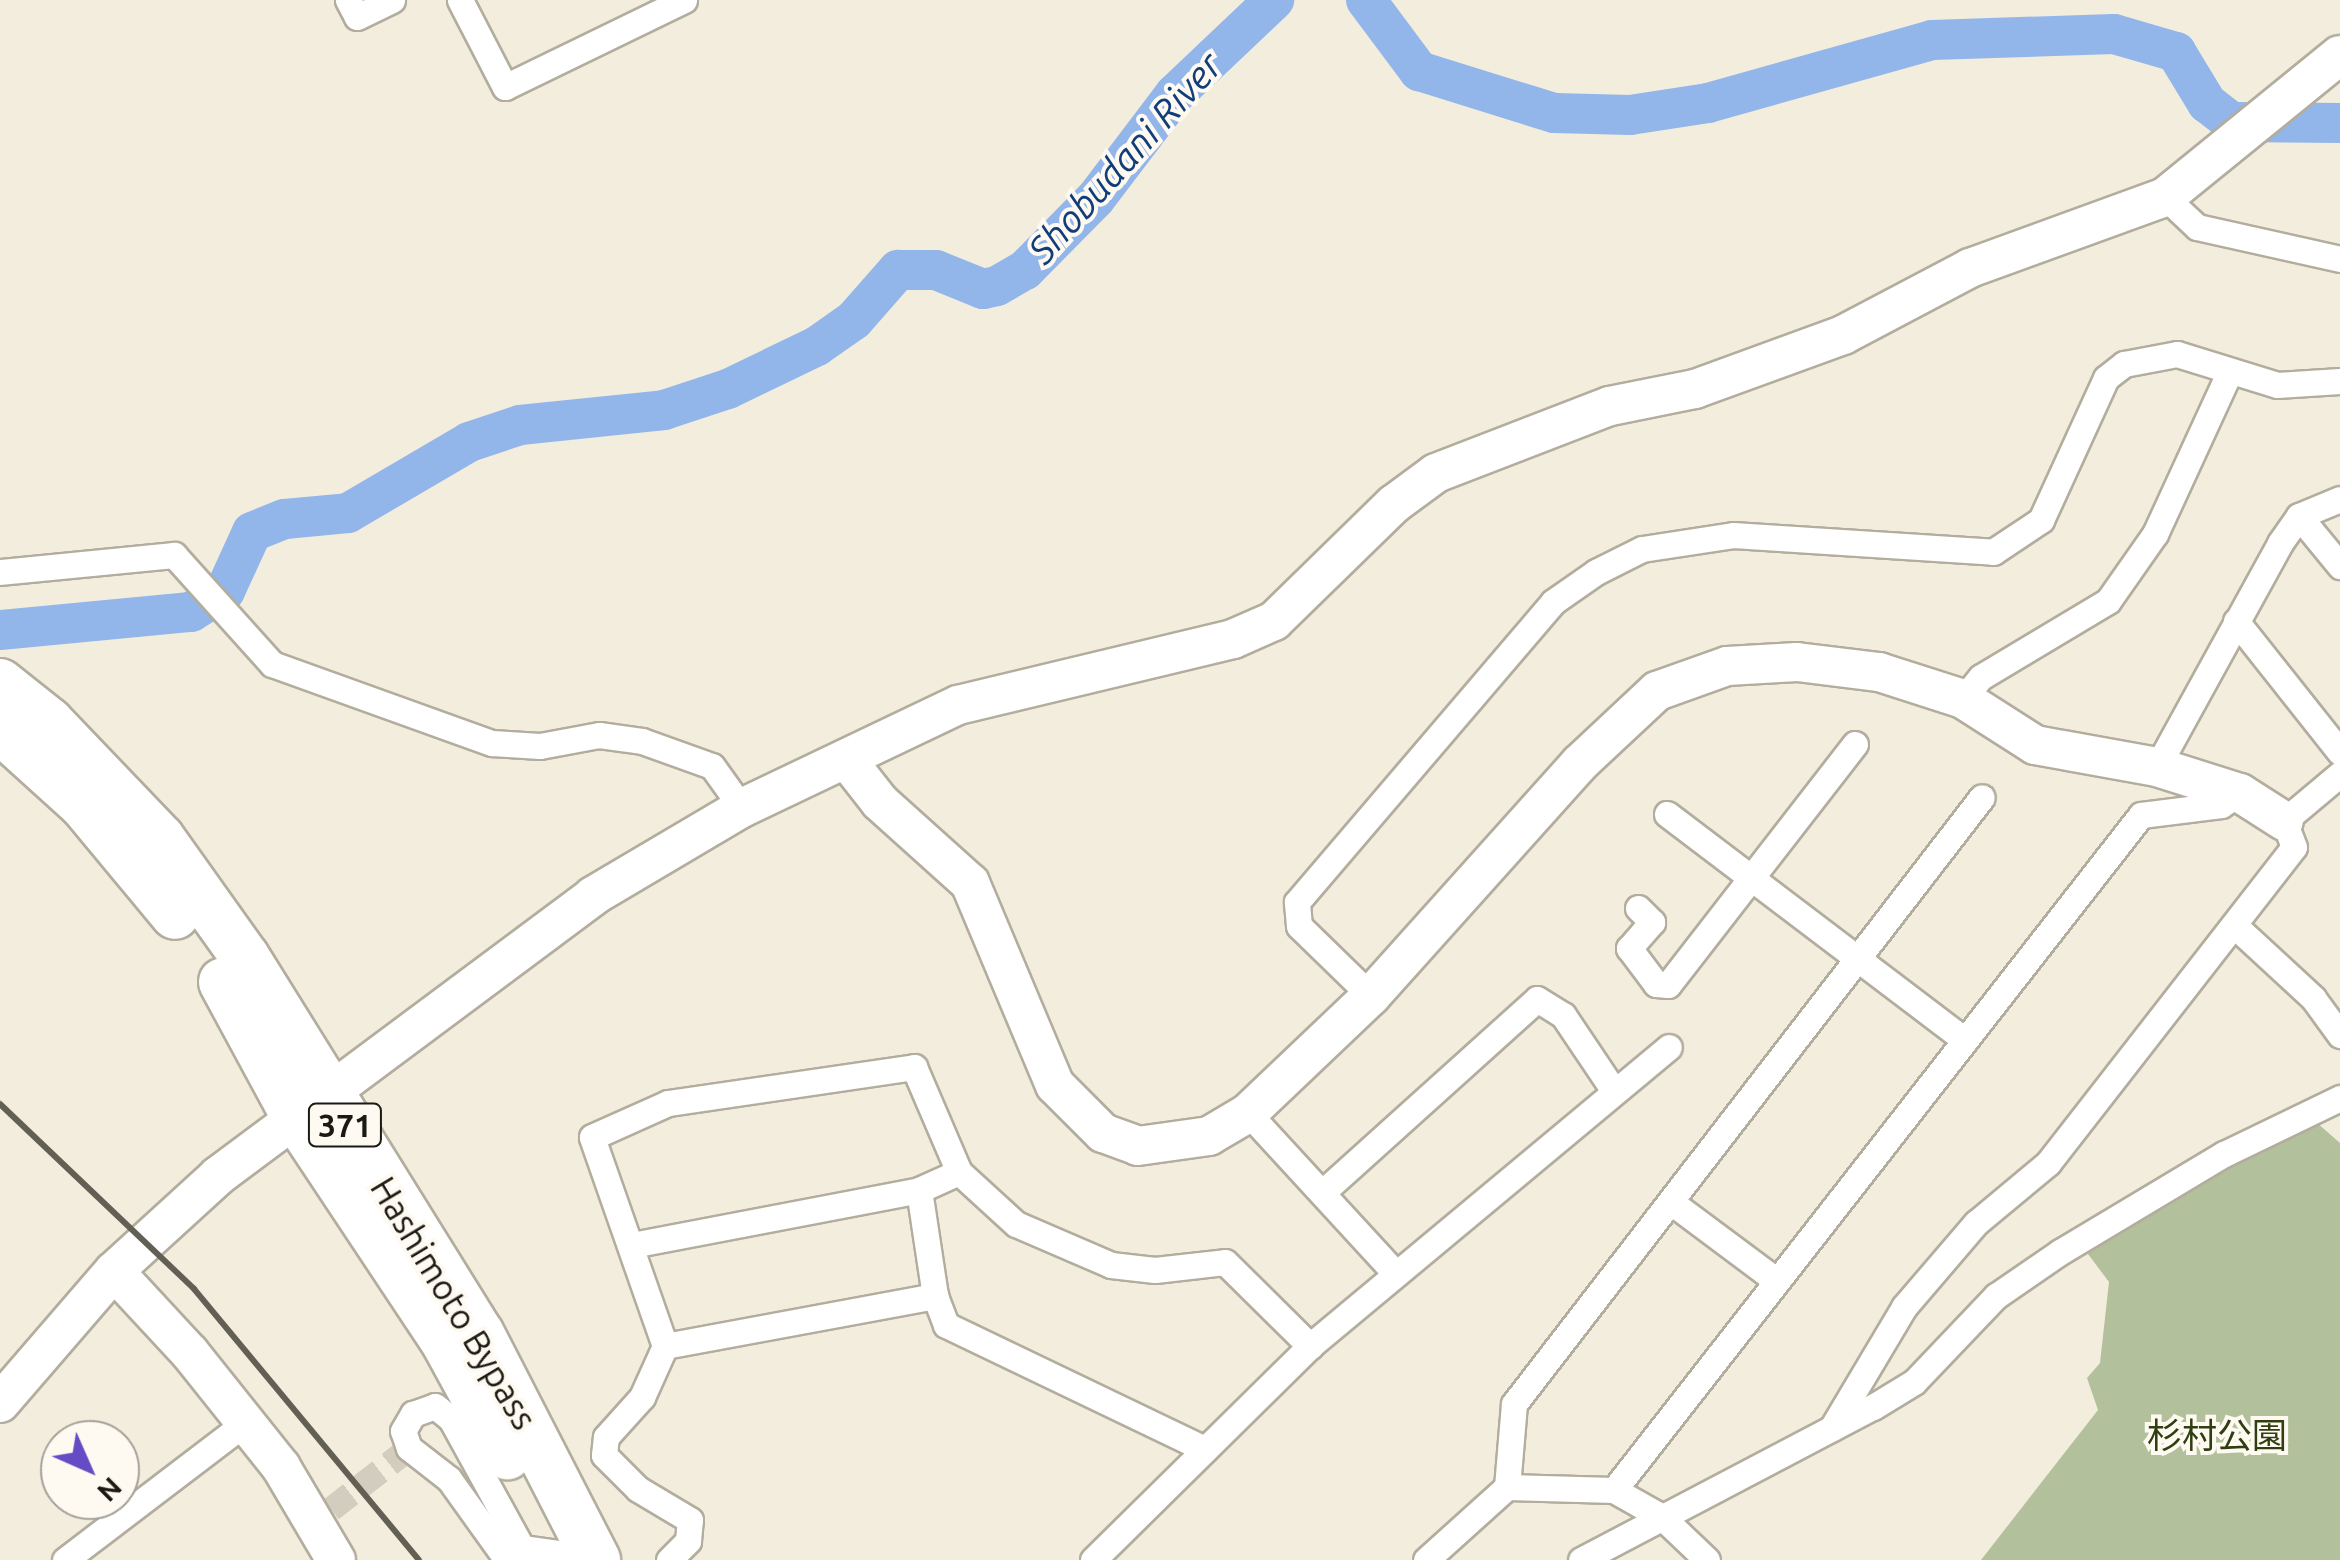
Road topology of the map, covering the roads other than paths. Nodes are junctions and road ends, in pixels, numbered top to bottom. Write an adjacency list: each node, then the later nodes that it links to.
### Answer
1 (348, 0): 2 (street)
2 (392, 0)
3 (460, 0): 4 (street)
4 (684, 0)
5 (2340, 55): 6 (main road)
6 (2165, 196): 7 (street); 20 (main road)
7 (2340, 259)
8 (2229, 374): 9 (street); 16 (street); 32 (street)
9 (2340, 381)
10 (2340, 499): 11 (street)
11 (2299, 516): 12 (street); 14 (street)
12 (2340, 566)
13 (0, 572): 25 (street)
14 (2236, 621): 19 (street); 21 (street)
15 (0, 683): 17 (highway, Hashimoto Bypass / 371)
16 (1963, 699): 21 (main road); 32 (main road)
17 (20, 730): 38 (highway, Hashimoto Bypass / 371)
18 (1855, 744): 28 (street)
19 (2340, 752)
20 (847, 760): 25 (main road); 39 (main road)
21 (2156, 767): 23 (main road)
22 (2340, 774): 27 (street)
23 (2240, 793): 27 (main road); 34 (street)
24 (1982, 797): 31 (street)
25 (742, 808): 38 (main road)
26 (1667, 814): 28 (street)
27 (2284, 821): 30 (street)
28 (1752, 879): 29 (street); 31 (street)
29 (1638, 908)
30 (2234, 925): 33 (street); 53 (street)
31 (1858, 958): 34 (street); 43 (street)
32 (1372, 996): 39 (main road)
33 (2340, 1035)
34 (1966, 1040): 47 (street)
35 (1669, 1047): 36 (street)
36 (1614, 1091): 42 (street); 46 (street)
37 (2340, 1098): 53 (street)
38 (310, 1106): 45 (main road); 58 (highway, Hashimoto Bypass / 371)
39 (1248, 1113): 42 (street)
40 (960, 1172): 41 (street); 44 (street); 50 (street)
41 (920, 1190): 44 (street); 48 (street)
42 (1325, 1190): 46 (street)
43 (1671, 1202): 47 (street); 55 (street)
44 (632, 1245): 49 (street)
45 (114, 1271): 51 (main road); 52 (main road)
46 (1394, 1272): 50 (street)
47 (1777, 1281): 56 (street)
48 (934, 1296): 49 (street); 54 (street)
49 (665, 1346): 62 (street)
50 (1310, 1346): 54 (street)
51 (0, 1403)
52 (246, 1423): 59 (street); 60 (main road)
53 (1832, 1428): 57 (street)
54 (1205, 1449): 63 (street)
55 (1507, 1487): 56 (street); 64 (street)
56 (1614, 1490): 57 (street)
57 (1662, 1516): 65 (street); 66 (street)
58 (577, 1559): 61 (street)
59 (65, 1560)
60 (336, 1560)
61 (507, 1560)
62 (669, 1560)
63 (1094, 1560)
64 (1426, 1560)
65 (1581, 1560)
66 (1707, 1560)

